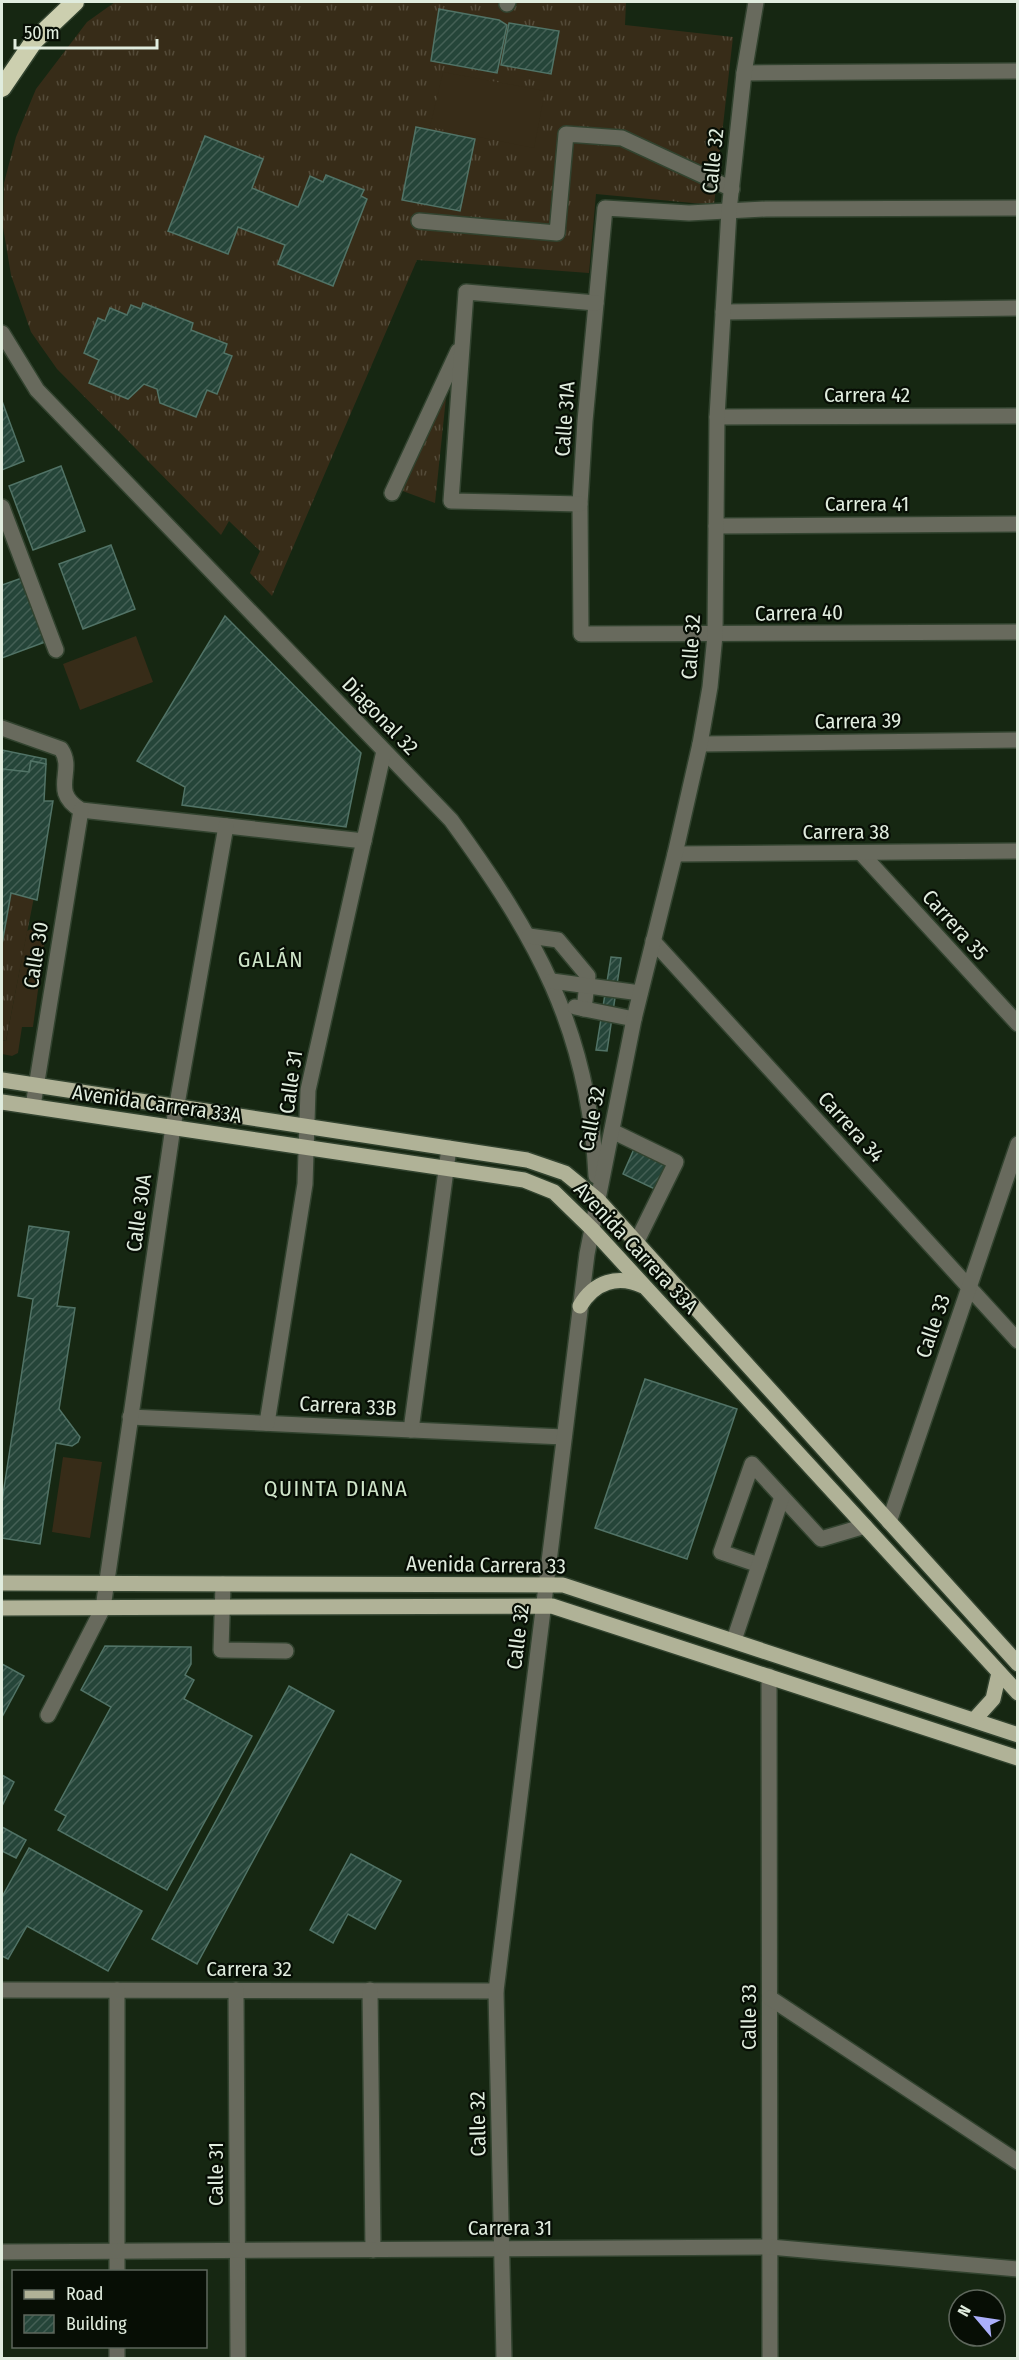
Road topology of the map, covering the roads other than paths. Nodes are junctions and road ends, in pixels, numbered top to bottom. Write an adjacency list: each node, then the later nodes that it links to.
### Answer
1 (75, 2): 5 (highway)
2 (756, 2): 4 (street, Calle 32)
3 (1017, 72): 4 (street)
4 (744, 73): 6 (street, Calle 32)
5 (2, 88)
6 (732, 189): 8 (street, Calle 32); 9 (street)
7 (1017, 208): 8 (street)
8 (729, 211): 10 (street, Calle 31A); 12 (street, Calle 32)
9 (419, 221)
10 (596, 303): 14 (street); 18 (street, Calle 31A)
11 (1017, 308): 12 (street)
12 (723, 312): 16 (street, Calle 32)
13 (2, 333): 29 (street, Diagonal 32)
14 (462, 341): 17 (street); 18 (street)
15 (1017, 416): 16 (street, Carrera 42)
16 (717, 417): 21 (street, Calle 32)
17 (392, 493)
18 (580, 504): 23 (street, Calle 31A)
19 (2, 507): 25 (street)
20 (1017, 524): 21 (street, Carrera 41)
21 (716, 526): 24 (street, Calle 32)
22 (1017, 632): 24 (street, Carrera 40)
23 (581, 634): 24 (street, Carrera 40)
24 (715, 635): 28 (street, Calle 32)
25 (56, 650)
26 (2, 728): 30 (street)
27 (1017, 740): 28 (street, Carrera 39)
28 (700, 744): 35 (street, Calle 32)
29 (384, 751): 32 (street, Calle 31); 36 (street, Diagonal 32)
30 (81, 810): 31 (street); 46 (street, Calle 30)
31 (226, 826): 32 (street); 49 (street, Calle 30A)
32 (364, 841): 50 (street, Calle 31)
33 (1017, 851): 34 (street, Carrera 38)
34 (861, 853): 35 (street, Carrera 38); 44 (street, Carrera 35)
35 (675, 854): 37 (street, Calle 32)
36 (529, 936): 38 (street, Diagonal 32); 39 (street)
37 (653, 941): 40 (street, Calle 32); 61 (street, Carrera 34)
38 (552, 981): 39 (street); 41 (street, Diagonal 32)
39 (587, 986): 40 (street); 42 (street)
40 (640, 993): 43 (street, Calle 32)
41 (561, 1004): 42 (street); 57 (street, Diagonal 32)
42 (584, 1009): 43 (street)
43 (634, 1020): 52 (street, Calle 32)
44 (1017, 1024)
45 (2, 1080): 46 (main road, Avenida Carrera 33A)
46 (36, 1085): 48 (street, Calle 30); 49 (main road, Avenida Carrera 33A)
47 (2, 1102): 48 (main road, Avenida Carrera 33A)
48 (33, 1106): 51 (main road, Avenida Carrera 33A)
49 (177, 1107): 50 (main road, Avenida Carrera 33A); 51 (street, Calle 30A)
50 (306, 1126): 54 (street, Calle 31); 55 (main road, Avenida Carrera 33A)
51 (173, 1127): 54 (main road, Avenida Carrera 33A); 64 (street, Calle 30A)
52 (612, 1131): 57 (street, Calle 32); 59 (street)
53 (1017, 1144): 61 (street, Calle 33)
54 (306, 1147): 56 (main road, Avenida Carrera 33A); 65 (street, Calle 31)
55 (449, 1148): 56 (street); 57 (main road, Avenida Carrera 33A)
56 (446, 1168): 58 (main road, Avenida Carrera 33A); 66 (street)
57 (598, 1200): 58 (street, Calle 32); 59 (main road, Avenida Carrera 33A)
58 (592, 1229): 60 (main road, Avenida Carrera 33A); 62 (street, Calle 32)
59 (636, 1243): 69 (main road, Avenida Carrera 33A)
60 (645, 1287): 62 (main road); 70 (main road, Avenida Carrera 33A)
61 (969, 1287): 63 (street, Carrera 34); 69 (street, Calle 33)
62 (580, 1306): 67 (street, Calle 32)
63 (1017, 1341)
64 (130, 1417): 65 (street, Carrera 33B); 73 (street, Calle 30A)
65 (267, 1423): 66 (street, Carrera 33B)
66 (411, 1430): 67 (street, Carrera 33B)
67 (564, 1437): 75 (street, Calle 32)
68 (782, 1497): 70 (street); 71 (street); 71 (street)
69 (889, 1522): 70 (main road); 82 (main road, Avenida Carrera 33A)
70 (865, 1526): 83 (main road, Avenida Carrera 33A)
71 (759, 1565): 80 (street)
72 (2, 1583): 73 (main road, Avenida Carrera 33)
73 (106, 1584): 74 (main road, Avenida Carrera 33); 79 (street, Calle 30A)
74 (223, 1584): 75 (main road, Avenida Carrera 33); 77 (street)
75 (546, 1585): 76 (street, Calle 32); 80 (main road, Avenida Carrera 33)
76 (543, 1606): 77 (main road, Avenida Carrera 33); 84 (main road, Avenida Carrera 33); 94 (street, Calle 32)
77 (222, 1607): 79 (main road, Avenida Carrera 33); 81 (street)
78 (2, 1608): 79 (main road, Avenida Carrera 33)
79 (103, 1608): 86 (street)
80 (734, 1640): 87 (main road, Avenida Carrera 33)
81 (286, 1651)
82 (1017, 1664)
83 (999, 1673): 85 (main road, Avenida Carrera 33A); 87 (main road)
84 (769, 1676): 89 (main road, Avenida Carrera 33); 95 (street, Calle 33)
85 (1017, 1693)
86 (48, 1715)
87 (974, 1720): 88 (main road, Avenida Carrera 33)
88 (1017, 1735)
89 (1017, 1758)
90 (2, 1990): 91 (street, Carrera 32)
91 (117, 1990): 92 (street, Carrera 32); 100 (street)
92 (236, 1990): 93 (street, Carrera 32); 101 (street, Calle 31)
93 (370, 1990): 94 (street, Carrera 32); 99 (street)
94 (496, 1991): 98 (street, Calle 32)
95 (770, 1998): 96 (street); 97 (street, Calle 33)
96 (1017, 2162)
97 (770, 2247): 98 (street, Carrera 31); 103 (street, Carrera 31); 107 (street, Calle 33)
98 (502, 2249): 99 (street, Carrera 31); 106 (street, Calle 32)
99 (373, 2250): 101 (street, Carrera 31)
100 (117, 2251): 101 (street, Carrera 31); 102 (street, Carrera 31); 104 (street)
101 (237, 2251): 105 (street, Calle 31)
102 (2, 2252)
103 (1017, 2269)
104 (117, 2270)
105 (238, 2358)
106 (504, 2358)
107 (770, 2358)

